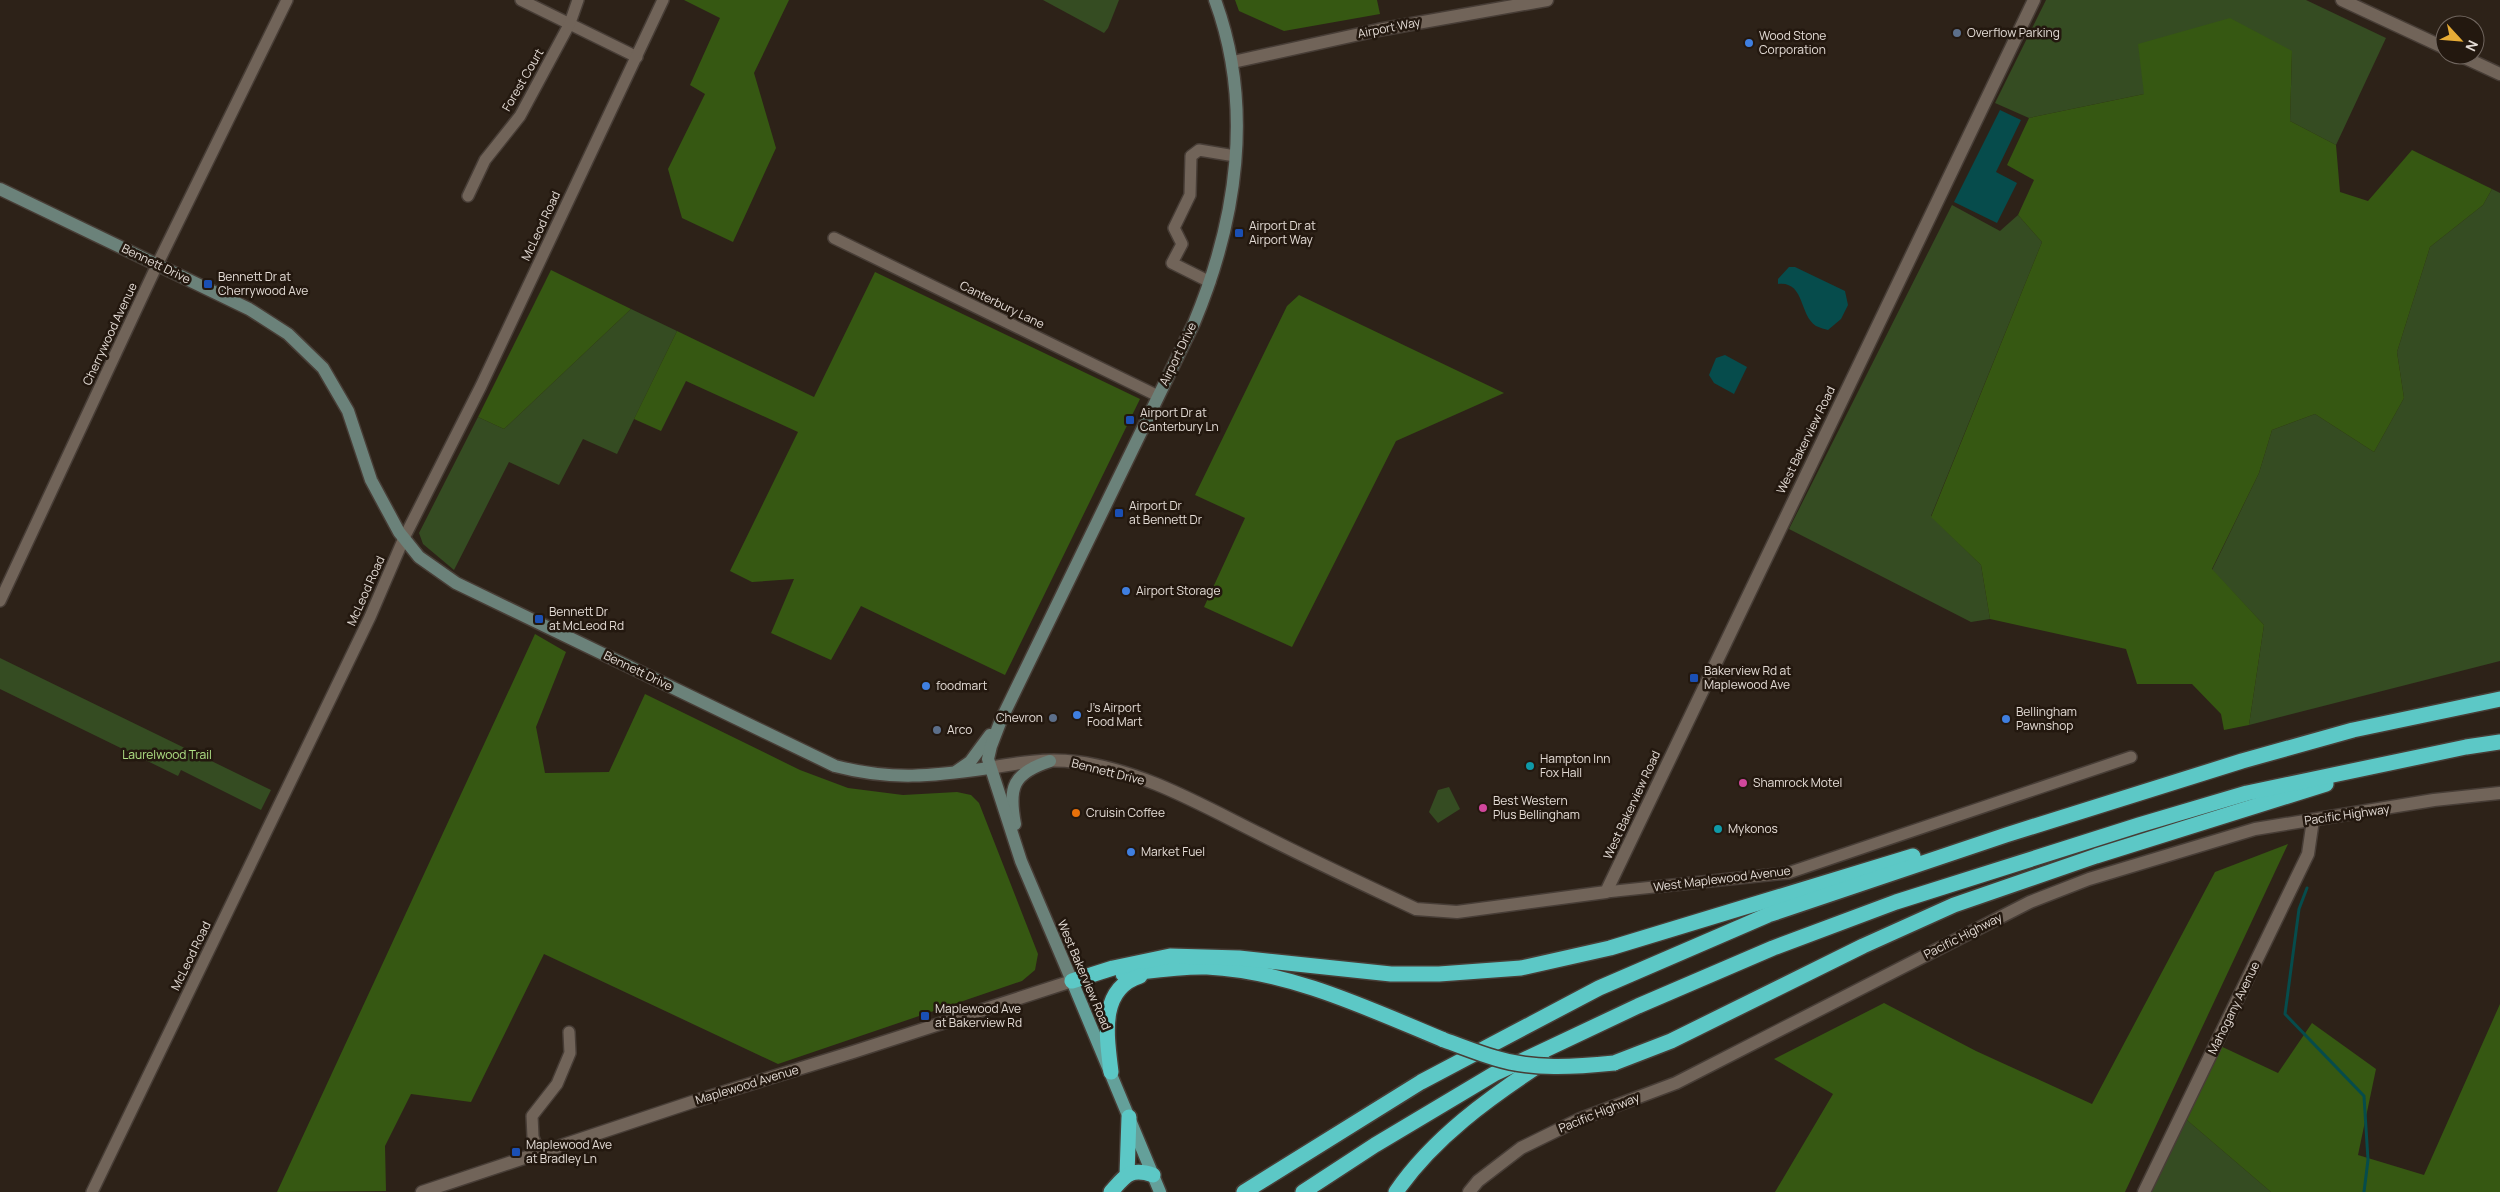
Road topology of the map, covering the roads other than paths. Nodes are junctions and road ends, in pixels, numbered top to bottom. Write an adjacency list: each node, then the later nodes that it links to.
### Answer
1 (287, 0): 19 (street, Cherrywood Avenue)
2 (521, 0): 9 (street)
3 (578, 0): 9 (street, Forest Court)
4 (663, 0): 11 (street, McLeod Road)
5 (1215, 0): 12 (main road, Airport Drive)
6 (1547, 0): 12 (street, Airport Way)
7 (2034, 0): 36 (street, West Bakerview Road)
8 (2342, 0): 10 (street)
9 (570, 23): 11 (street); 17 (street, Forest Court)
10 (2435, 43)
11 (637, 57): 22 (street, McLeod Road)
12 (1233, 62): 15 (main road, Airport Drive)
13 (2481, 65): 14 (street)
14 (2500, 74)
15 (1236, 156): 20 (main road, Airport Drive); 20 (street)
16 (0, 189): 19 (main road, Bennett Drive)
17 (468, 196)
18 (834, 238): 21 (street, Canterbury Lane)
19 (158, 265): 22 (main road, Bennett Drive); 23 (street, Cherrywood Avenue)
20 (1210, 282): 21 (main road, Airport Drive)
21 (1158, 396): 25 (main road, Airport Drive)
22 (404, 538): 31 (main road, Bennett Drive); 47 (street, McLeod Road)
23 (0, 601)
24 (2500, 699): 34 (highway)
25 (1001, 720): 30 (main road, Airport Drive); 31 (main road)
26 (2500, 742): 28 (highway)
27 (2131, 756): 36 (street, West Maplewood Avenue)
28 (2411, 758): 38 (highway, bridge); 40 (highway)
29 (1050, 761): 30 (street, Bennett Drive); 35 (main road); 37 (street, Bennett Drive)
30 (989, 768): 31 (main road, Bennett Drive); 35 (main road, West Bakerview Road)
31 (950, 774)
32 (2500, 793): 33 (street, Pacific Highway)
33 (2313, 820): 54 (street, Pacific Highway); 55 (street, Mahogany Avenue)
34 (2006, 834): 39 (highway); 51 (highway)
35 (1021, 861): 39 (main road, West Bakerview Road)
36 (1606, 892): 37 (street, West Maplewood Avenue)
37 (1416, 909)
38 (1160, 970): 39 (highway); 42 (highway)
39 (1072, 981): 42 (main road, West Bakerview Road); 44 (street, Maplewood Avenue)
40 (1638, 1006): 52 (highway); 53 (highway)
41 (569, 1032): 44 (street)
42 (1111, 1072): 43 (main road, West Bakerview Road)
43 (1129, 1117): 45 (highway); 46 (main road, West Bakerview Road)
44 (539, 1153): 48 (street, Maplewood Avenue)
45 (1127, 1175): 46 (highway); 49 (highway)
46 (1153, 1176): 50 (main road, West Bakerview Road)
47 (92, 1192)
48 (422, 1192)
49 (1111, 1192)
50 (1160, 1192)
51 (1244, 1192)
52 (1303, 1192)
53 (1396, 1192)
54 (1469, 1192)
55 (2144, 1192)

